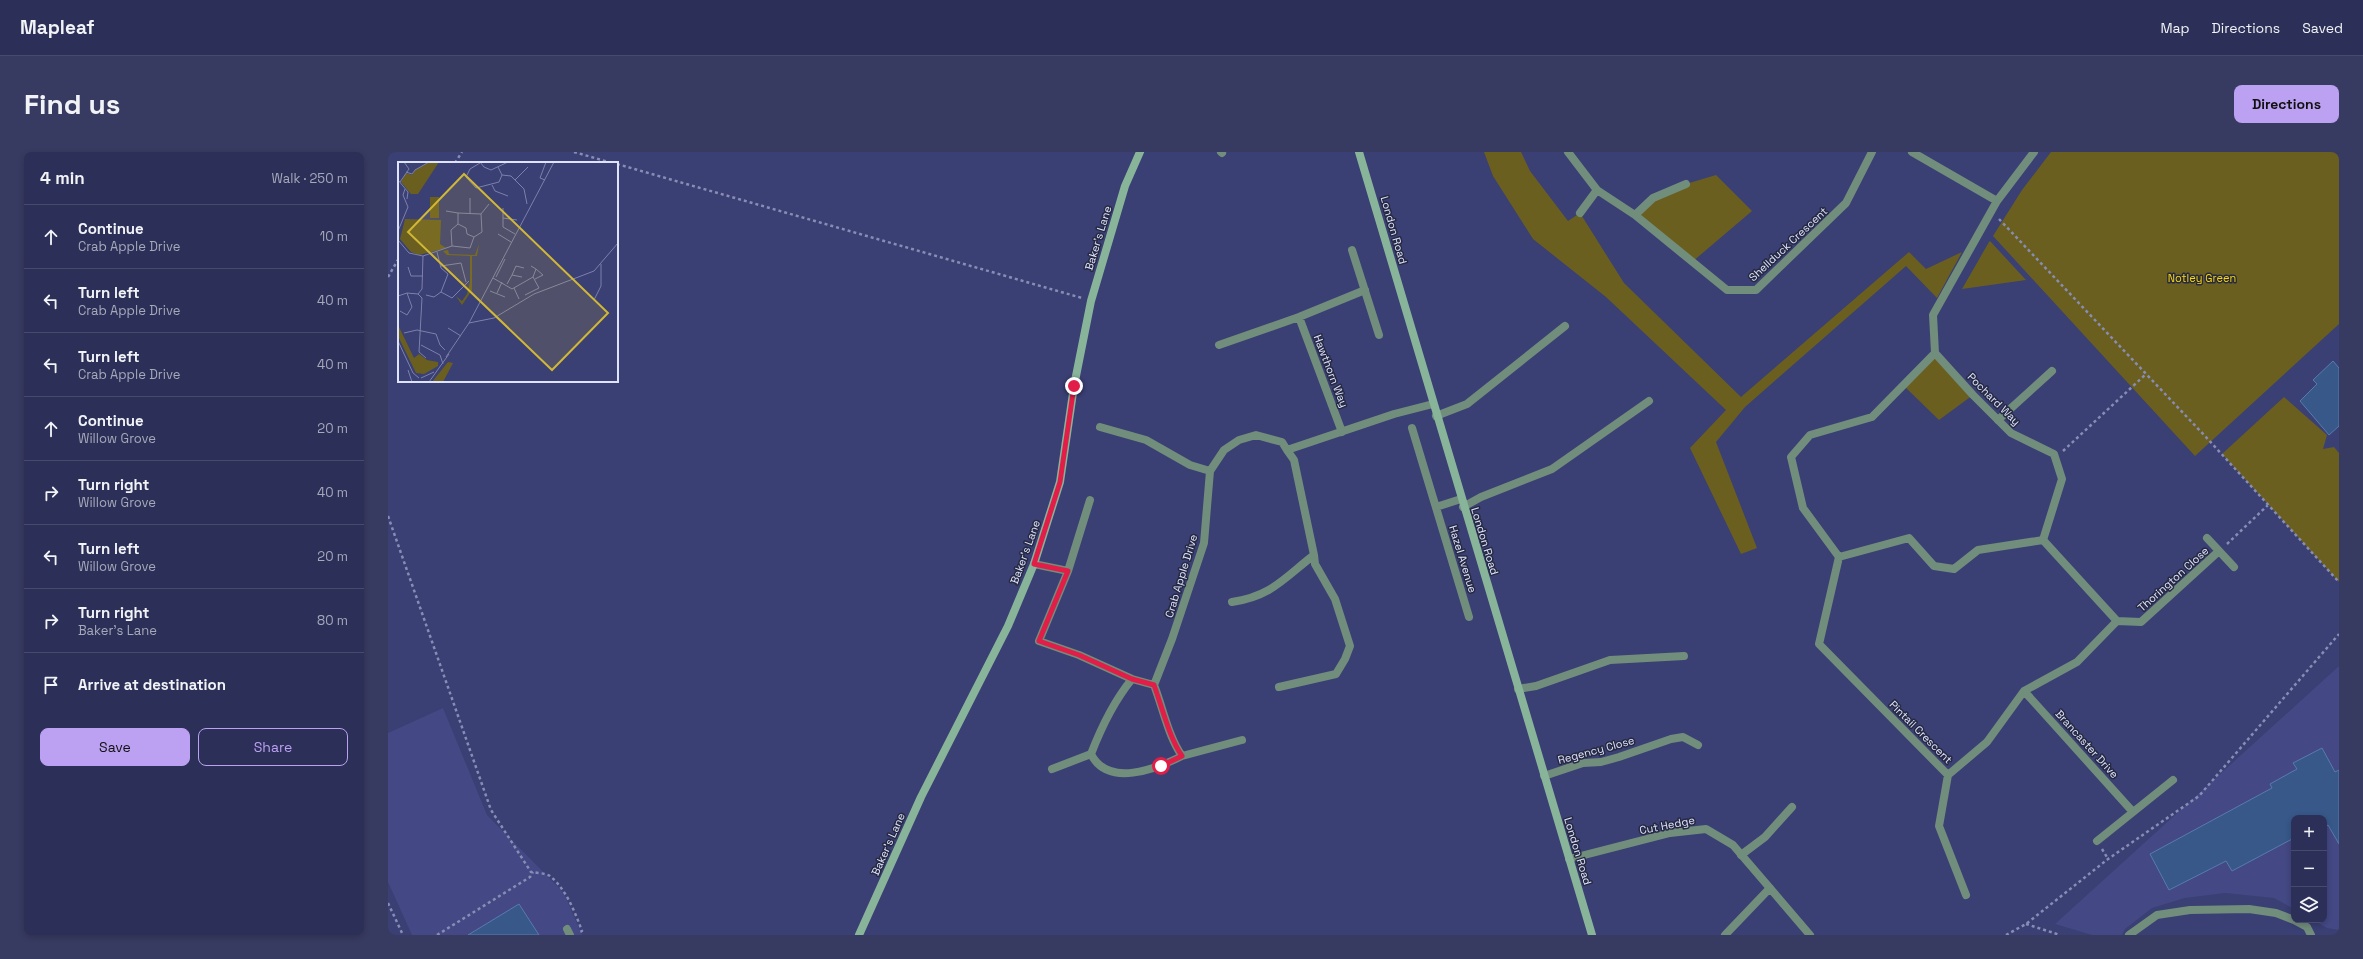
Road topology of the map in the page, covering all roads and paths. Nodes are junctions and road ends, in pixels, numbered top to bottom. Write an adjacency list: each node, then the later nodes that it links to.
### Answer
1 (462, 152): 9 (path)
2 (574, 152): 10 (path)
3 (1140, 152): 22 (street, Baker's Lane)
4 (1359, 152): 31 (street, London Road)
5 (1568, 152): 13 (street, Shellduck Crescent)
6 (1872, 152): 16 (street, Shellduck Crescent)
7 (1912, 152): 14 (street)
8 (2034, 152): 14 (street)
9 (456, 162)
10 (609, 162)
11 (618, 164): 22 (path)
12 (1686, 184): 16 (street)
13 (1597, 190): 15 (street); 16 (street, Shellduck Crescent)
14 (1997, 201): 27 (street)
15 (1580, 213)
16 (1635, 216)
17 (1999, 219): 29 (path)
18 (1352, 250): 21 (street)
19 (398, 260): 20 (path)
20 (388, 276)
21 (1365, 290): 23 (street); 25 (street)
22 (1091, 301): 50 (street, Baker's Lane)
23 (1299, 317): 26 (street); 36 (street, Hawthorn Way)
24 (1565, 326): 32 (street)
25 (1379, 335)
26 (1219, 345)
27 (1935, 353): 33 (street, Pochard Way); 49 (street)
28 (2052, 371): 33 (street)
29 (2146, 374): 38 (path); 42 (path)
30 (1649, 401): 41 (street)
31 (1433, 404): 32 (street, London Road); 36 (street)
32 (1436, 416): 41 (street, London Road)
33 (1998, 420): 38 (street, Pochard Way)
34 (1100, 427): 39 (street)
35 (1412, 428): 43 (street, Hazel Avenue)
36 (1342, 432): 37 (street)
37 (1287, 450): 39 (street, Crab Apple Drive); 48 (street, Crab Apple Drive)
38 (2055, 458): 46 (street)
39 (1210, 471): 60 (street, Crab Apple Drive)
40 (1090, 500): 52 (street)
41 (1462, 503): 43 (street); 62 (street, London Road)
42 (2268, 505): 47 (path); 53 (path)
43 (1436, 507): 55 (street, Hazel Avenue)
44 (388, 516): 77 (path)
45 (2207, 538): 47 (street)
46 (2043, 540): 49 (street); 56 (street)
47 (2219, 551): 51 (street); 56 (street, Thorington Close)
48 (1314, 555): 54 (street); 61 (street, Crab Apple Drive)
49 (1839, 557): 70 (street, Pintail Crescent)
50 (1034, 564): 52 (street); 87 (street, Baker's Lane)
51 (2234, 567)
52 (1068, 571): 59 (street)
53 (2339, 582)
54 (1232, 602)
55 (1469, 617)
56 (2117, 621): 63 (street, Pintail Crescent)
57 (2339, 634): 83 (path)
58 (1684, 656): 62 (street)
59 (1132, 679): 60 (street); 66 (street)
60 (1154, 685): 67 (street)
61 (1280, 687)
62 (1518, 689): 69 (street, London Road)
63 (2024, 691): 70 (street, Pintail Crescent); 73 (street, Brancaster Drive)
64 (1242, 740): 67 (street)
65 (1698, 745): 69 (street, Regency Close)
66 (1091, 754): 67 (street); 68 (street)
67 (1182, 756)
68 (1052, 769)
69 (1544, 776): 76 (street, London Road)
70 (1948, 776): 79 (street)
71 (2173, 780): 73 (street)
72 (1792, 807): 75 (street)
73 (2133, 812): 74 (street)
74 (2097, 841)
75 (1741, 855): 76 (street, Cut Hedge); 78 (street, Cut Hedge)
76 (1569, 859): 88 (street, London Road)
77 (533, 872): 85 (path); 86 (path)
78 (1770, 888): 89 (street); 90 (street, Cut Hedge)
79 (1966, 895)
80 (388, 902): 84 (path)
81 (2291, 919): 93 (street)
82 (2300, 923): 94 (street)
83 (2026, 924): 91 (path); 92 (path)
84 (403, 935)
85 (437, 935)
86 (576, 935)
87 (859, 935)
88 (1592, 935)
89 (1725, 935)
90 (1810, 935)
91 (2006, 935)
92 (2060, 935)
93 (2129, 935)
94 (2312, 935)

